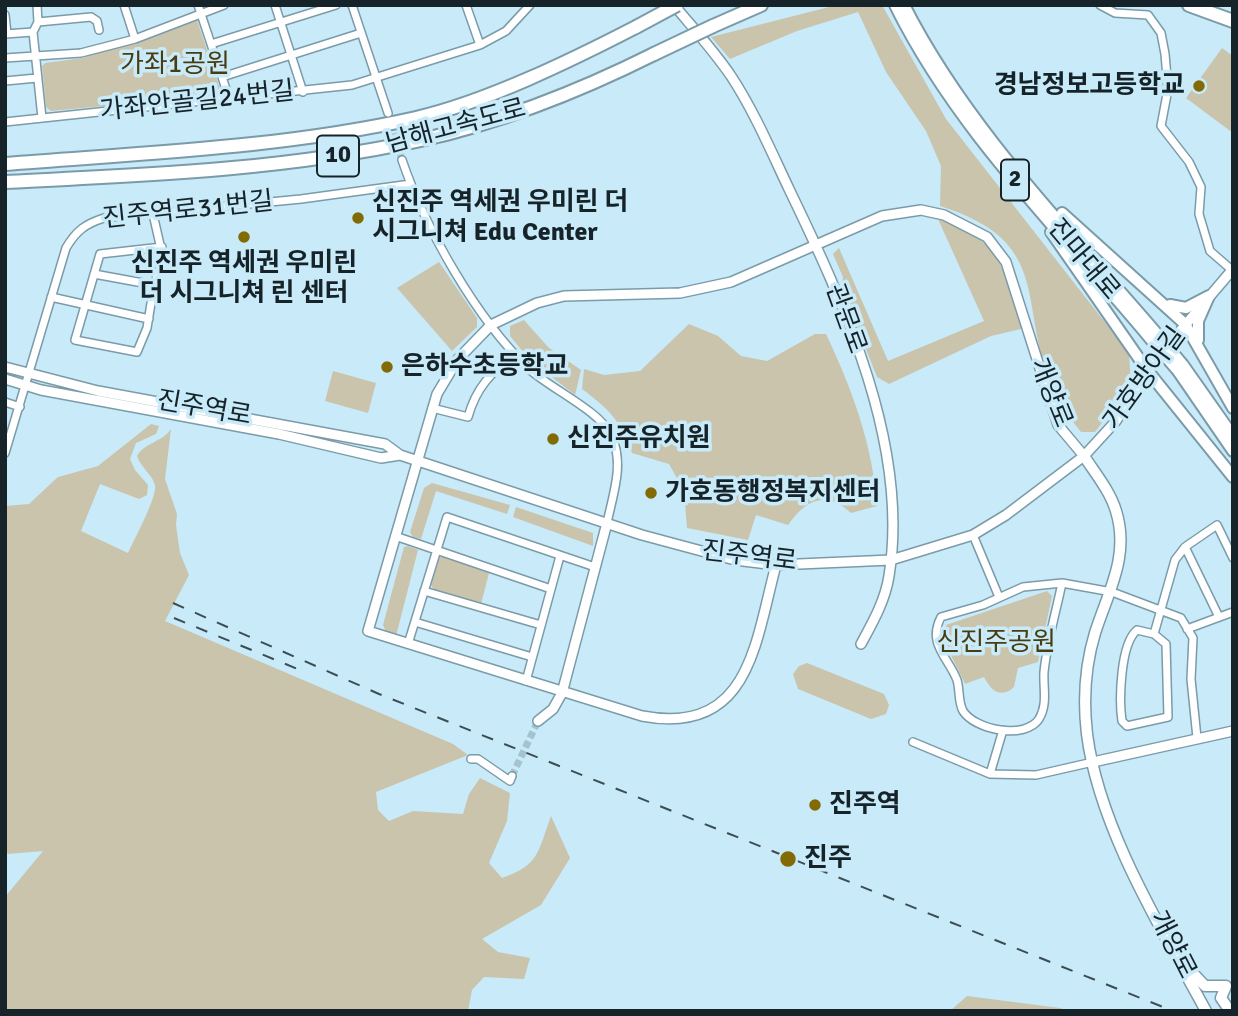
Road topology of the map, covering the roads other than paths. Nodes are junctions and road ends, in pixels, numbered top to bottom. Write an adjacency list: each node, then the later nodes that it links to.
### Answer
1 (37, 5): 18 (street)
2 (124, 5): 24 (street)
3 (225, 5): 15 (street)
4 (275, 5): 19 (street)
5 (336, 5): 19 (street)
6 (352, 5): 22 (street)
7 (530, 5): 26 (street, 가좌안골길24번길)
8 (675, 5): 40 (highway, 남해고속도로 / 10, bridge); 46 (street, 관문로)
9 (761, 5): 42 (highway, 남해고속도로 / 10, bridge)
10 (895, 5): 44 (highway, 진마대로 / 2)
11 (904, 5): 41 (highway, 진마대로 / 2)
12 (1100, 5): 48 (street)
13 (1189, 5): 17 (highway)
14 (467, 6): 26 (street)
15 (199, 9): 24 (street); 25 (street)
16 (5, 16): 23 (street)
17 (1233, 20)
18 (38, 22): 20 (street); 21 (street)
19 (280, 22): 25 (street); 27 (street)
20 (99, 30)
21 (33, 32): 23 (street); 28 (street)
22 (361, 33): 27 (street); 30 (street)
23 (6, 34)
24 (135, 39): 28 (street)
25 (211, 44): 32 (street)
26 (480, 46): 30 (street, 가좌안골길24번길)
27 (291, 56): 32 (street); 34 (street)
28 (35, 57): 29 (street); 31 (street)
29 (5, 58)
30 (376, 77): 34 (street, 가좌안골길24번길); 36 (street)
31 (37, 78): 33 (street); 37 (street)
32 (222, 78): 35 (street)
33 (5, 80)
34 (303, 92): 35 (street, 가좌안골길24번길)
35 (229, 98): 37 (street, 가좌안골길24번길)
36 (387, 113)
37 (42, 118): 38 (street, 가좌안골길24번길)
38 (5, 122)
39 (402, 160): 43 (street)
40 (5, 164)
41 (1012, 165): 53 (highway); 58 (highway, 진마대로 / 2)
42 (5, 182)
43 (411, 184): 45 (street, 진주역로31번길); 57 (street)
44 (1031, 198): 58 (highway, 진마대로 / 2); 63 (highway)
45 (153, 214): 47 (street); 52 (street, 진주역로31번길)
46 (817, 246): 57 (street, 개양로); 75 (street, 개양로); 85 (street, 관문로)
47 (162, 247): 49 (street); 50 (street)
48 (1232, 270): 51 (street, 가호방아길)
49 (94, 274): 50 (street); 54 (street)
50 (154, 285): 55 (street)
51 (1209, 296): 53 (highway); 56 (street, 가호방아길); 59 (highway)
52 (51, 297): 54 (street); 64 (street, 진주역로31번길)
53 (1165, 302): 56 (highway)
54 (85, 307): 55 (street); 55 (street)
55 (149, 319)
56 (1185, 324): 59 (highway); 63 (street, 가호방아길)
57 (491, 325): 60 (street); 69 (street)
58 (1155, 338): 62 (highway, 2, bridge)
59 (1198, 343): 70 (highway)
60 (515, 355): 69 (street); 78 (street)
61 (5, 367): 64 (street, 진주역로)
62 (1180, 368): 71 (highway, 2); 72 (highway, 2)
63 (1147, 370): 75 (street, 가호방아길); 77 (highway)
64 (30, 375): 66 (street, 진주역로31번길); 74 (street, 진주역로)
65 (5, 379): 66 (street, 진주역로)
66 (27, 386): 68 (street, 진주역로31번길); 74 (street, 진주역로)
67 (5, 402): 68 (street)
68 (20, 407): 73 (street, 진주역로31번길)
69 (432, 408): 76 (street)
70 (1233, 408)
71 (1233, 436)
72 (1233, 451)
73 (5, 453)
74 (400, 456): 76 (street, 진주역로)
75 (1084, 456): 79 (street, 진주역로); 91 (main road, 개양로)
76 (416, 460): 78 (street, 진주역로); 80 (street)
77 (1233, 477)
78 (607, 523): 86 (street, 진주역로); 87 (street)
79 (973, 535): 85 (street, 진주역로); 92 (street)
80 (395, 536): 82 (street); 100 (street)
81 (1185, 547): 84 (street); 93 (street); 95 (street)
82 (437, 551): 83 (street); 89 (street); 90 (street)
83 (560, 556): 87 (street); 89 (street)
84 (1233, 558)
85 (891, 560): 86 (street, 진주역로); 101 (street, 관문로)
86 (776, 565): 104 (street)
87 (595, 567): 104 (street)
88 (1062, 583): 91 (street); 92 (street); 106 (street)
89 (551, 589): 97 (street)
90 (424, 591): 96 (street); 97 (street)
91 (1112, 592): 93 (street); 111 (main road, 개양로)
92 (999, 597): 106 (street)
93 (1159, 610): 98 (street); 99 (street)
94 (1233, 612): 95 (street)
95 (1219, 617): 98 (street)
96 (415, 622): 100 (street); 102 (street)
97 (541, 625): 102 (street)
98 (1187, 629): 108 (street)
99 (1154, 634): 99 (street)
100 (408, 644): 103 (street)
101 (861, 645)
102 (532, 657): 103 (street)
103 (526, 681): 104 (street)
104 (562, 693): 105 (street)
105 (538, 721)
106 (1003, 730): 112 (street)
107 (1233, 730): 108 (street)
108 (1197, 738): 111 (street)
109 (913, 742): 112 (street)
110 (471, 759): 113 (street)
111 (1093, 762): 112 (street); 114 (main road, 개양로)
112 (990, 774)
113 (512, 776)
114 (1175, 952): 116 (main road); 118 (main road, 개양로)
115 (1229, 985): 116 (main road); 117 (main road)
116 (1205, 986): 117 (main road)
117 (1227, 1008)
118 (1206, 1011)

